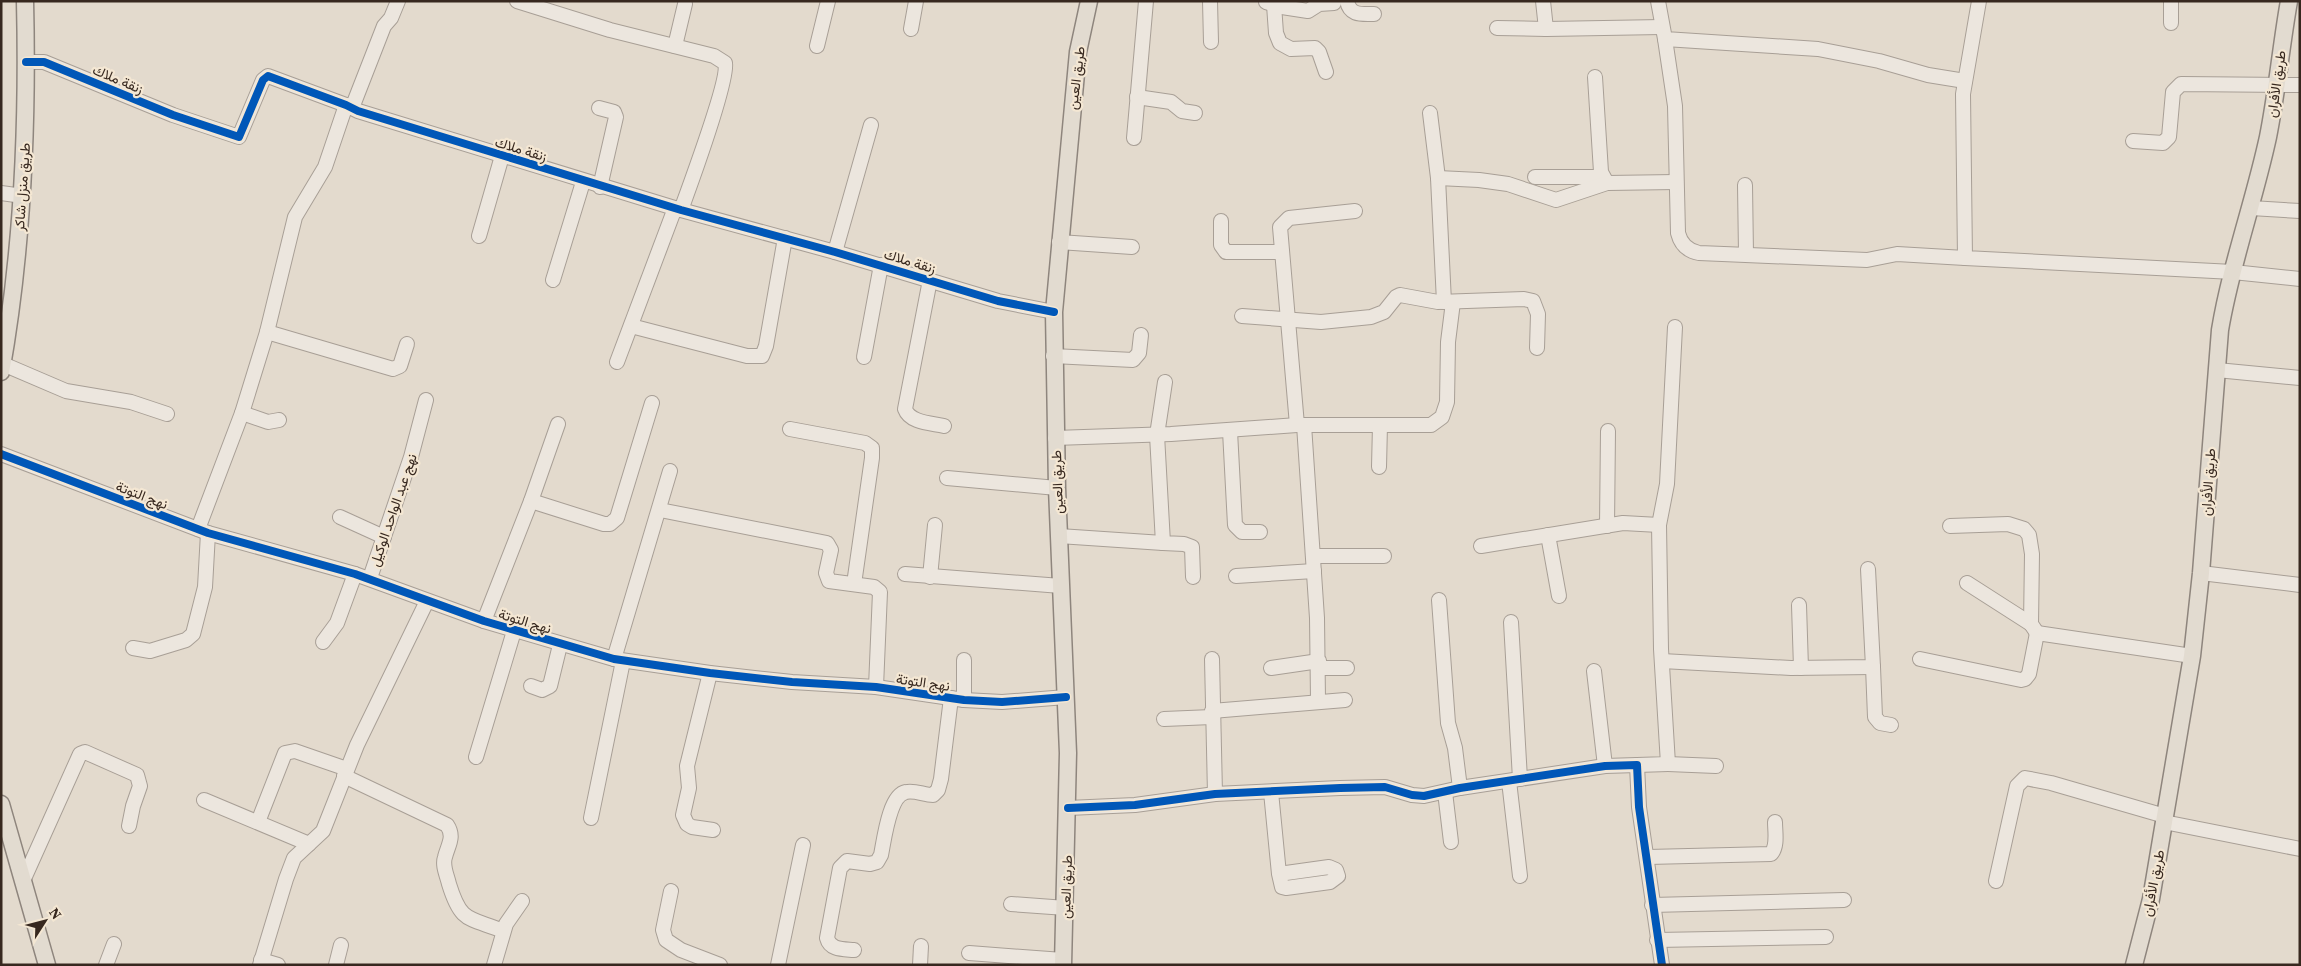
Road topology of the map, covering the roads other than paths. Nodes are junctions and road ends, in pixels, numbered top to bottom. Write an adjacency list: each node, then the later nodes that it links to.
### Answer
1 (25, 1): 27 (main road, طريق منزل شاكر)
2 (398, 1): 34 (street)
3 (517, 1): 16 (street)
4 (828, 1): 26 (street)
5 (916, 1): 21 (street)
6 (1089, 1): 58 (main road, طريق العين)
7 (1146, 1): 33 (street)
8 (1210, 1): 24 (street)
9 (1543, 1): 22 (street)
10 (1658, 1): 23 (street)
11 (1979, 1): 30 (street)
12 (2171, 1): 19 (street)
13 (2288, 1): 31 (main road, طريق الأفران)
14 (1341, 2): 15 (street); 18 (street)
15 (1270, 3): 28 (street)
16 (535, 4): 25 (street)
17 (685, 4): 25 (street)
18 (1374, 14)
19 (2171, 23)
20 (1497, 28): 22 (street)
21 (911, 29)
22 (1546, 30): 23 (street)
23 (1664, 33): 30 (street); 46 (street)
24 (1211, 42)
25 (675, 46): 52 (street)
26 (817, 46)
27 (26, 62): 34 (street, زنقة ملاك); 50 (main road, طريق منزل شاكر)
28 (1326, 72)
29 (1595, 77): 44 (street)
30 (1965, 81): 63 (street)
31 (2278, 84): 32 (street); 40 (street); 51 (main road, طريق الأفران)
32 (2300, 85)
33 (1137, 96): 36 (street); 39 (street)
34 (349, 106): 41 (street, زنقة ملاك); 75 (street)
35 (599, 108): 48 (street)
36 (1194, 113)
37 (1430, 113): 43 (street)
38 (872, 125): 60 (street)
39 (1134, 138)
40 (2133, 141)
41 (502, 156): 45 (street, زنقة ملاك); 56 (street)
42 (1535, 176): 44 (street)
43 (1438, 178): 44 (street); 69 (street)
44 (1604, 180): 46 (street)
45 (583, 182): 48 (street, زنقة ملاك); 67 (street)
46 (1676, 182): 62 (street)
47 (1745, 185): 62 (street)
48 (600, 186): 52 (street, زنقة ملاك)
49 (1, 193): 50 (street)
50 (22, 196): 82 (main road, طريق منزل شاكر)
51 (2251, 208): 54 (street); 65 (main road, طريق الأفران)
52 (678, 209): 57 (street, زنقة ملاك); 73 (street)
53 (1355, 210): 61 (street)
54 (2300, 211)
55 (1221, 221): 61 (street)
56 (479, 236)
57 (785, 238): 60 (street, زنقة ملاك); 73 (street)
58 (1059, 242): 59 (street); 70 (main road, طريق العين)
59 (1132, 247)
60 (835, 252): 64 (street, زنقة ملاك)
61 (1282, 252): 72 (street)
62 (1746, 254): 63 (street)
63 (1965, 258): 65 (street)
64 (881, 265): 68 (street, زنقة ملاك); 80 (street)
65 (2233, 272): 66 (street); 83 (main road, طريق الأفران)
66 (2300, 279)
67 (553, 280)
68 (930, 280): 70 (street, زنقة ملاك); 94 (street)
69 (1448, 302): 72 (street); 78 (street); 93 (street)
70 (1054, 312): 79 (main road, طريق العين)
71 (1242, 316): 72 (street)
72 (1289, 319): 92 (street)
73 (631, 326): 81 (street)
74 (1676, 327): 109 (street)
75 (267, 332): 77 (street); 88 (street)
76 (1141, 335): 79 (street)
77 (407, 344)
78 (1537, 348)
79 (1053, 356): 99 (main road, طريق العين)
80 (864, 357)
81 (617, 362)
82 (2, 368): 89 (street)
83 (2217, 370): 84 (street); 123 (main road, طريق الأفران)
84 (2300, 378)
85 (1165, 382): 98 (street)
86 (426, 400): 116 (street, نهج عبد الواحد الوكيل)
87 (652, 403): 105 (street)
88 (242, 413): 90 (street); 112 (street)
89 (167, 414)
90 (279, 420)
91 (558, 424): 105 (street)
92 (1301, 425): 93 (street); 96 (street); 119 (street)
93 (1380, 425): 101 (street)
94 (944, 426)
95 (790, 428): 131 (street)
96 (1230, 431): 98 (street); 113 (street)
97 (1608, 431): 110 (street)
98 (1157, 435): 99 (street); 117 (street)
99 (1055, 438): 104 (main road, طريق العين)
100 (1, 454): 112 (street, نهج التوتة)
101 (1379, 467)
102 (670, 471): 106 (street)
103 (947, 478): 104 (street)
104 (1057, 488): 115 (main road, طريق العين)
105 (531, 501): 138 (street)
106 (660, 510): 131 (street); 148 (street)
107 (340, 517): 116 (street)
108 (934, 525): 127 (street)
109 (1658, 525): 110 (street); 150 (street)
110 (1607, 526): 114 (street)
111 (1950, 526): 140 (street)
112 (203, 531): 124 (street, نهج التوتة); 144 (street)
113 (1260, 532)
114 (1548, 535): 118 (street); 134 (street)
115 (1059, 536): 117 (street); 133 (main road, طريق العين)
116 (384, 537): 129 (street, نهج عبد الواحد الوكيل)
117 (1163, 543): 128 (street)
118 (1481, 546)
119 (1313, 556): 120 (street); 122 (street)
120 (1384, 556)
121 (1868, 569): 152 (street)
122 (1314, 571): 126 (street); 151 (street)
123 (2201, 573): 132 (street); 145 (main road, طريق الأفران)
124 (355, 574): 129 (street, نهج التوتة); 142 (street)
125 (905, 574): 127 (street)
126 (1236, 576)
127 (930, 577): 133 (street)
128 (1193, 577)
129 (370, 578): 136 (street, نهج التوتة)
130 (1967, 583): 140 (street)
131 (854, 584): 159 (street)
132 (2300, 585)
133 (1061, 586): 160 (main road, طريق العين)
134 (1559, 596)
135 (1439, 600): 174 (street)
136 (427, 601): 138 (street, نهج التوتة); 172 (street)
137 (1798, 605): 155 (street)
138 (484, 622): 141 (street, نهج التوتة)
139 (1511, 622): 173 (street)
140 (2034, 628): 145 (street); 147 (street)
141 (514, 631): 143 (street, نهج التوتة); 167 (street)
142 (323, 642)
143 (560, 645): 148 (street, نهج التوتة); 158 (street)
144 (133, 648)
145 (2192, 656): 182 (main road, طريق الأفران)
146 (1212, 659): 164 (street)
147 (1920, 659)
148 (618, 660): 157 (street, نهج التوتة); 181 (street)
149 (964, 660): 161 (street)
150 (1662, 661): 155 (street); 168 (street)
151 (1318, 665): 153 (street); 154 (street); 162 (street)
152 (1873, 667): 155 (street); 166 (street)
153 (1271, 668)
154 (1347, 668)
155 (1801, 668)
156 (1594, 671): 170 (street)
157 (710, 674): 159 (street, نهج التوتة); 186 (street)
158 (531, 686)
159 (876, 687): 161 (street, نهج التوتة)
160 (1066, 697): 161 (street, نهج التوتة); 180 (main road, طريق العين)
161 (957, 699): 208 (street)
162 (1318, 700): 163 (street); 164 (street)
163 (1345, 700)
164 (1212, 714): 165 (street); 177 (street)
165 (1164, 718)
166 (1891, 725)
167 (476, 757)
168 (1668, 764): 169 (street); 171 (street)
169 (1637, 765): 170 (street); 191 (street)
170 (1605, 766): 173 (street)
171 (1716, 766)
172 (346, 772): 183 (street); 188 (street); 202 (street)
173 (1515, 780): 174 (street); 193 (street)
174 (1460, 788): 176 (street)
175 (1271, 792): 176 (street); 177 (street); 192 (street)
176 (1445, 792): 187 (street)
177 (1215, 794): 180 (street)
178 (204, 800): 183 (street)
179 (1, 804): 194 (main road)
180 (1068, 808): 201 (main road, طريق العين)
181 (592, 818)
182 (2165, 819): 190 (street); 195 (street); 221 (main road, طريق الأفران)
183 (258, 822): 188 (street)
184 (1775, 822): 191 (street)
185 (130, 826): 194 (street)
186 (713, 830)
187 (1451, 842)
188 (309, 844): 210 (street)
189 (802, 845): 218 (street)
190 (2300, 849)
191 (1648, 857): 200 (street)
192 (1279, 874)
193 (1520, 876)
194 (23, 881): 212 (main road)
195 (1996, 881)
196 (671, 891): 217 (street)
197 (1844, 900): 200 (street)
198 (522, 901): 202 (street)
199 (1011, 904): 201 (street)
200 (1652, 905): 204 (street)
201 (1066, 908): 211 (main road, طريق العين)
202 (504, 931): 216 (street)
203 (1826, 937): 204 (street)
204 (1657, 940): 220 (street)
205 (114, 944): 213 (street)
206 (341, 945): 215 (street)
207 (922, 946): 219 (street)
208 (854, 950)
209 (969, 953): 211 (street)
210 (260, 962): 214 (street)
211 (1063, 963)
212 (47, 965)
213 (106, 965)
214 (278, 965)
215 (336, 965)
216 (494, 965)
217 (720, 965)
218 (778, 965)
219 (920, 965)
220 (1662, 965)
221 (2134, 965)

